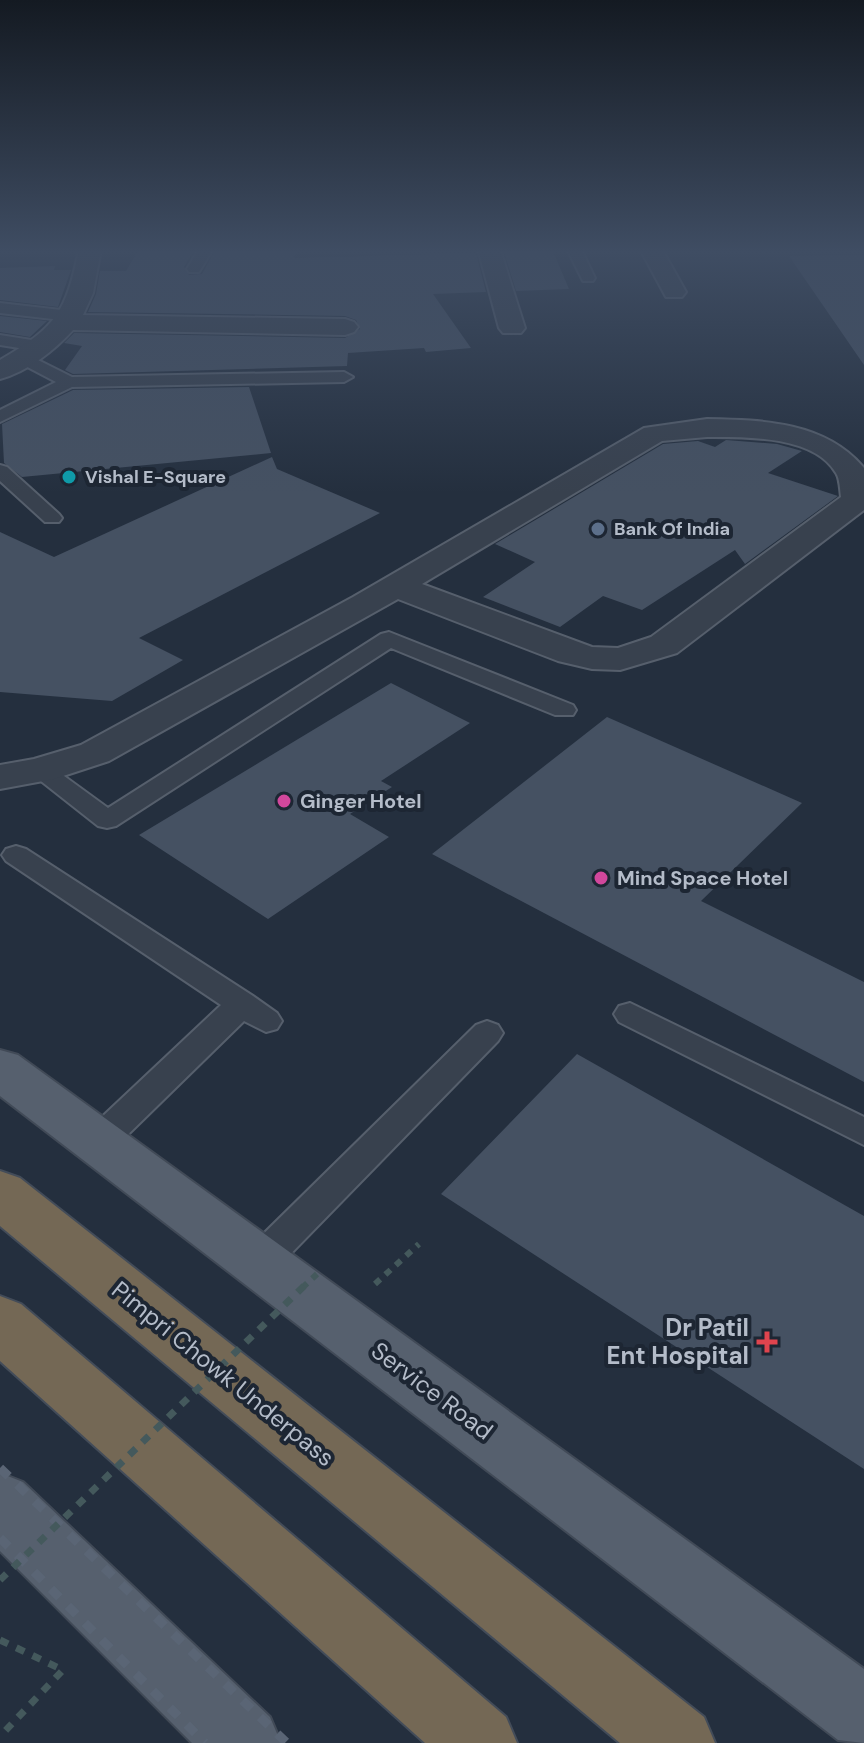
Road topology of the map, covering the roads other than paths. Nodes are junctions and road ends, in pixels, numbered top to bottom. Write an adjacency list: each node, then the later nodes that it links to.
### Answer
1 (55, 330): 3 (street)
2 (0, 340): 3 (lane)
3 (30, 351): 4 (street); 6 (lane)
4 (0, 371)
5 (344, 377): 6 (lane)
6 (69, 382): 7 (lane)
7 (0, 417)
8 (0, 471): 9 (lane)
9 (52, 518)
10 (395, 586): 10 (street); 12 (street)
11 (564, 710): 12 (lane)
12 (40, 770): 13 (street)
13 (0, 777)
14 (16, 855): 19 (lane)
15 (630, 1014): 18 (lane)
16 (487, 1033): 21 (lane)
17 (0, 1069): 19 (main road, Service Road)
18 (864, 1132)
19 (98, 1142): 21 (main road, Service Road)
20 (0, 1194): 27 (highway, Pimpri Chowk Underpass)
21 (259, 1262): 24 (main road, Service Road)
22 (0, 1323): 26 (highway)
23 (0, 1505): 25 (main road)
24 (864, 1714)
25 (244, 1743)
26 (480, 1743)
27 (678, 1743)

